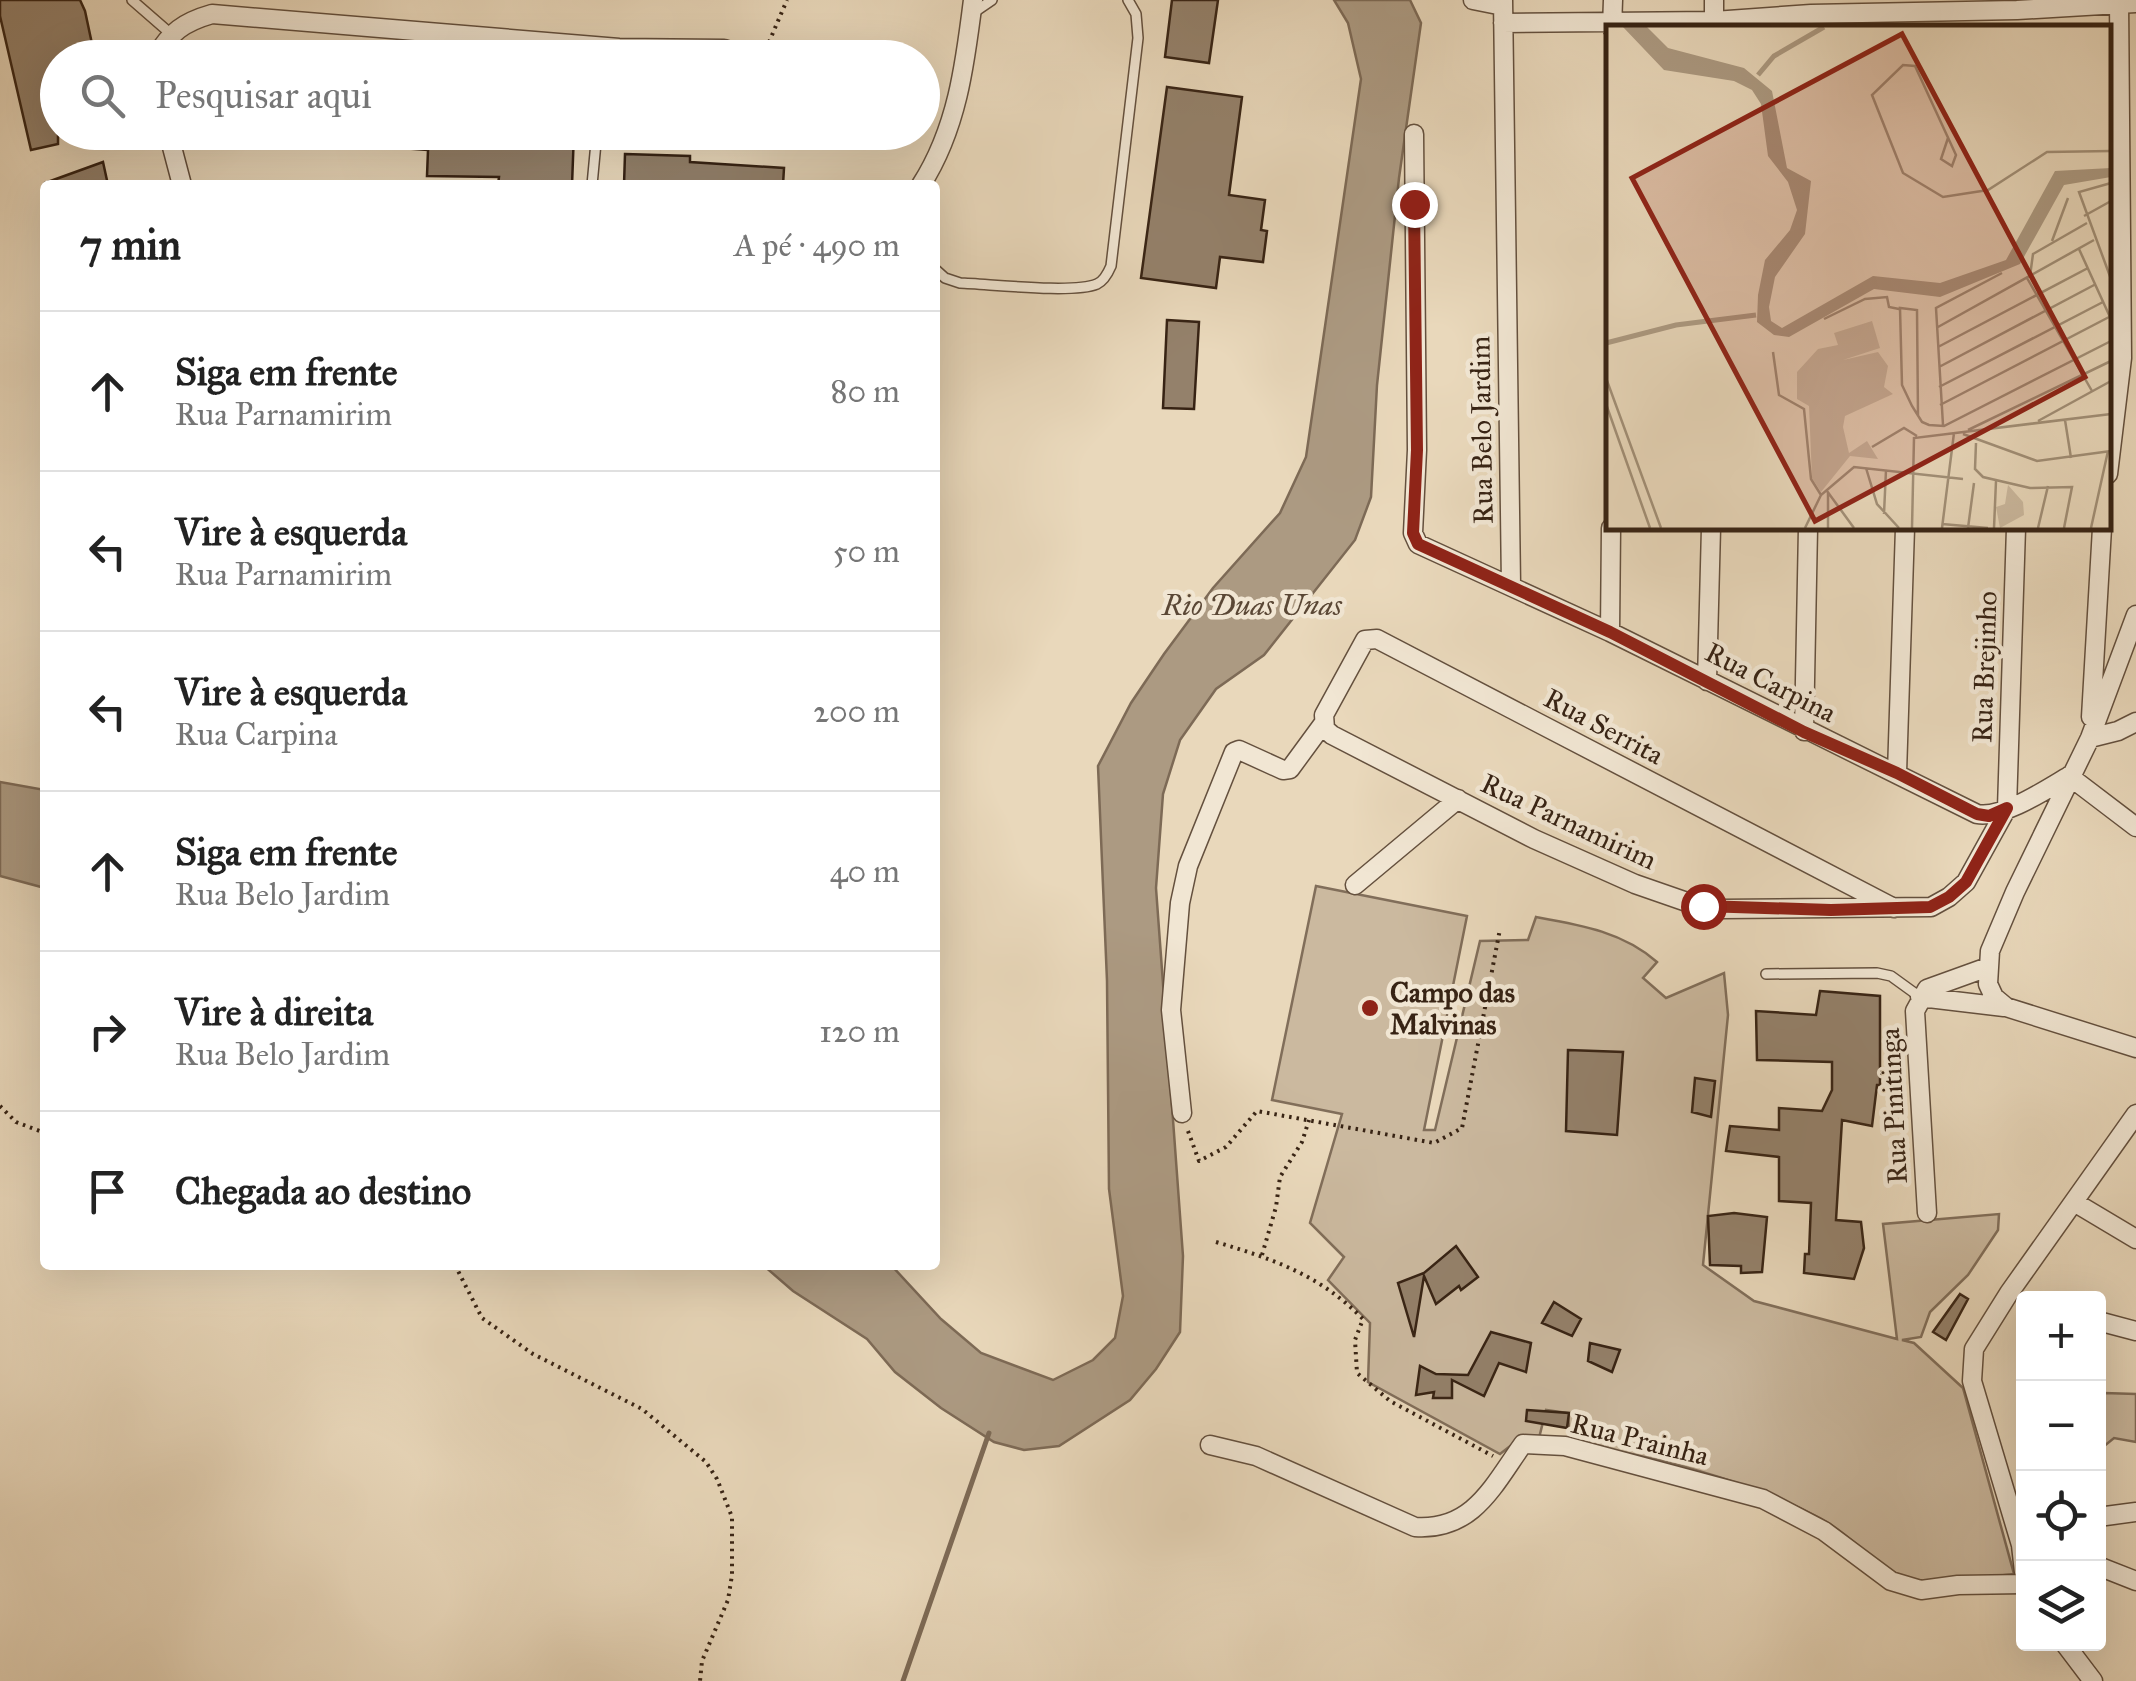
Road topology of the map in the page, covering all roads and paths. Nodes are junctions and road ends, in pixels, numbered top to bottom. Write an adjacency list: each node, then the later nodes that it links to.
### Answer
1 (132, 0): 18 (lane)
2 (787, 0): 21 (path)
3 (992, 0): 9 (lane)
4 (1128, 0): 28 (lane)
5 (1474, 0): 10 (street)
6 (1613, 0): 16 (street)
7 (1714, 0): 14 (street)
8 (2125, 2): 12 (street); 29 (street)
9 (972, 7): 27 (street)
10 (1503, 10): 15 (street); 36 (street, Rua Belo Jardim)
11 (1910, 13): 12 (street); 13 (street)
12 (2017, 13)
13 (1811, 14): 14 (street)
14 (1714, 24): 17 (street)
15 (1606, 25)
16 (1612, 25)
17 (1663, 25)
18 (172, 34): 19 (street); 20 (street)
19 (168, 40)
20 (478, 40)
21 (770, 40)
22 (1414, 134): 36 (street, Rua Belo Jardim)
23 (173, 150): 25 (street)
24 (596, 150): 26 (lane)
25 (181, 180)
26 (593, 180)
27 (923, 180)
28 (940, 274)
29 (2111, 449)
30 (1612, 530): 38 (street)
31 (1711, 530): 39 (street)
32 (1808, 530): 42 (street)
33 (1905, 530): 44 (street)
34 (2016, 530): 47 (street, Rua Brejinho)
35 (2102, 530): 43 (street)
36 (1511, 586): 38 (street, Rua Carpina)
37 (2136, 615): 43 (street)
38 (1610, 632): 39 (street, Rua Carpina)
39 (1708, 681): 42 (street, Rua Carpina)
40 (1323, 719): 46 (street, Rua Parnamirim); 50 (street, Rua Serrita); 58 (street)
41 (2136, 722): 43 (street)
42 (1804, 732): 44 (street, Rua Carpina)
43 (2090, 738): 45 (street)
44 (1897, 773): 47 (street, Rua Carpina)
45 (2070, 776): 47 (street); 48 (street); 52 (street)
46 (1458, 800): 49 (street); 50 (street, Rua Parnamirim)
47 (2007, 808): 50 (street, Rua Parnamirim)
48 (2136, 827)
49 (1356, 885)
50 (1894, 908)
51 (1500, 929): 60 (path)
52 (1988, 967): 54 (street, Rua Pinitinga); 55 (street)
53 (1766, 974): 54 (lane)
54 (1920, 997): 55 (street, Rua Pinitinga); 63 (street, Rua Pinitinga)
55 (2006, 1007): 56 (street, Rua Pinitinga)
56 (2136, 1048)
57 (0, 1106): 61 (path)
58 (1182, 1112): 60 (path)
59 (2136, 1114): 62 (street)
60 (1309, 1120): 66 (path)
61 (40, 1130)
62 (2074, 1202): 64 (street); 68 (street)
63 (1927, 1213)
64 (2136, 1239)
65 (1216, 1242): 66 (path)
66 (1262, 1255): 73 (path)
67 (458, 1270): 81 (path)
68 (2020, 1291)
69 (2016, 1297): 76 (street)
70 (2106, 1323): 71 (street)
71 (2136, 1332)
72 (1210, 1445): 73 (street, Rua Prainha)
73 (1509, 1464): 79 (street, Rua Prainha)
74 (2136, 1512): 75 (street)
75 (2106, 1516)
76 (2016, 1524)
77 (2106, 1569): 78 (street)
78 (2136, 1582)
79 (2016, 1584)
80 (2071, 1651): 82 (street)
81 (700, 1681)
82 (2093, 1681)

